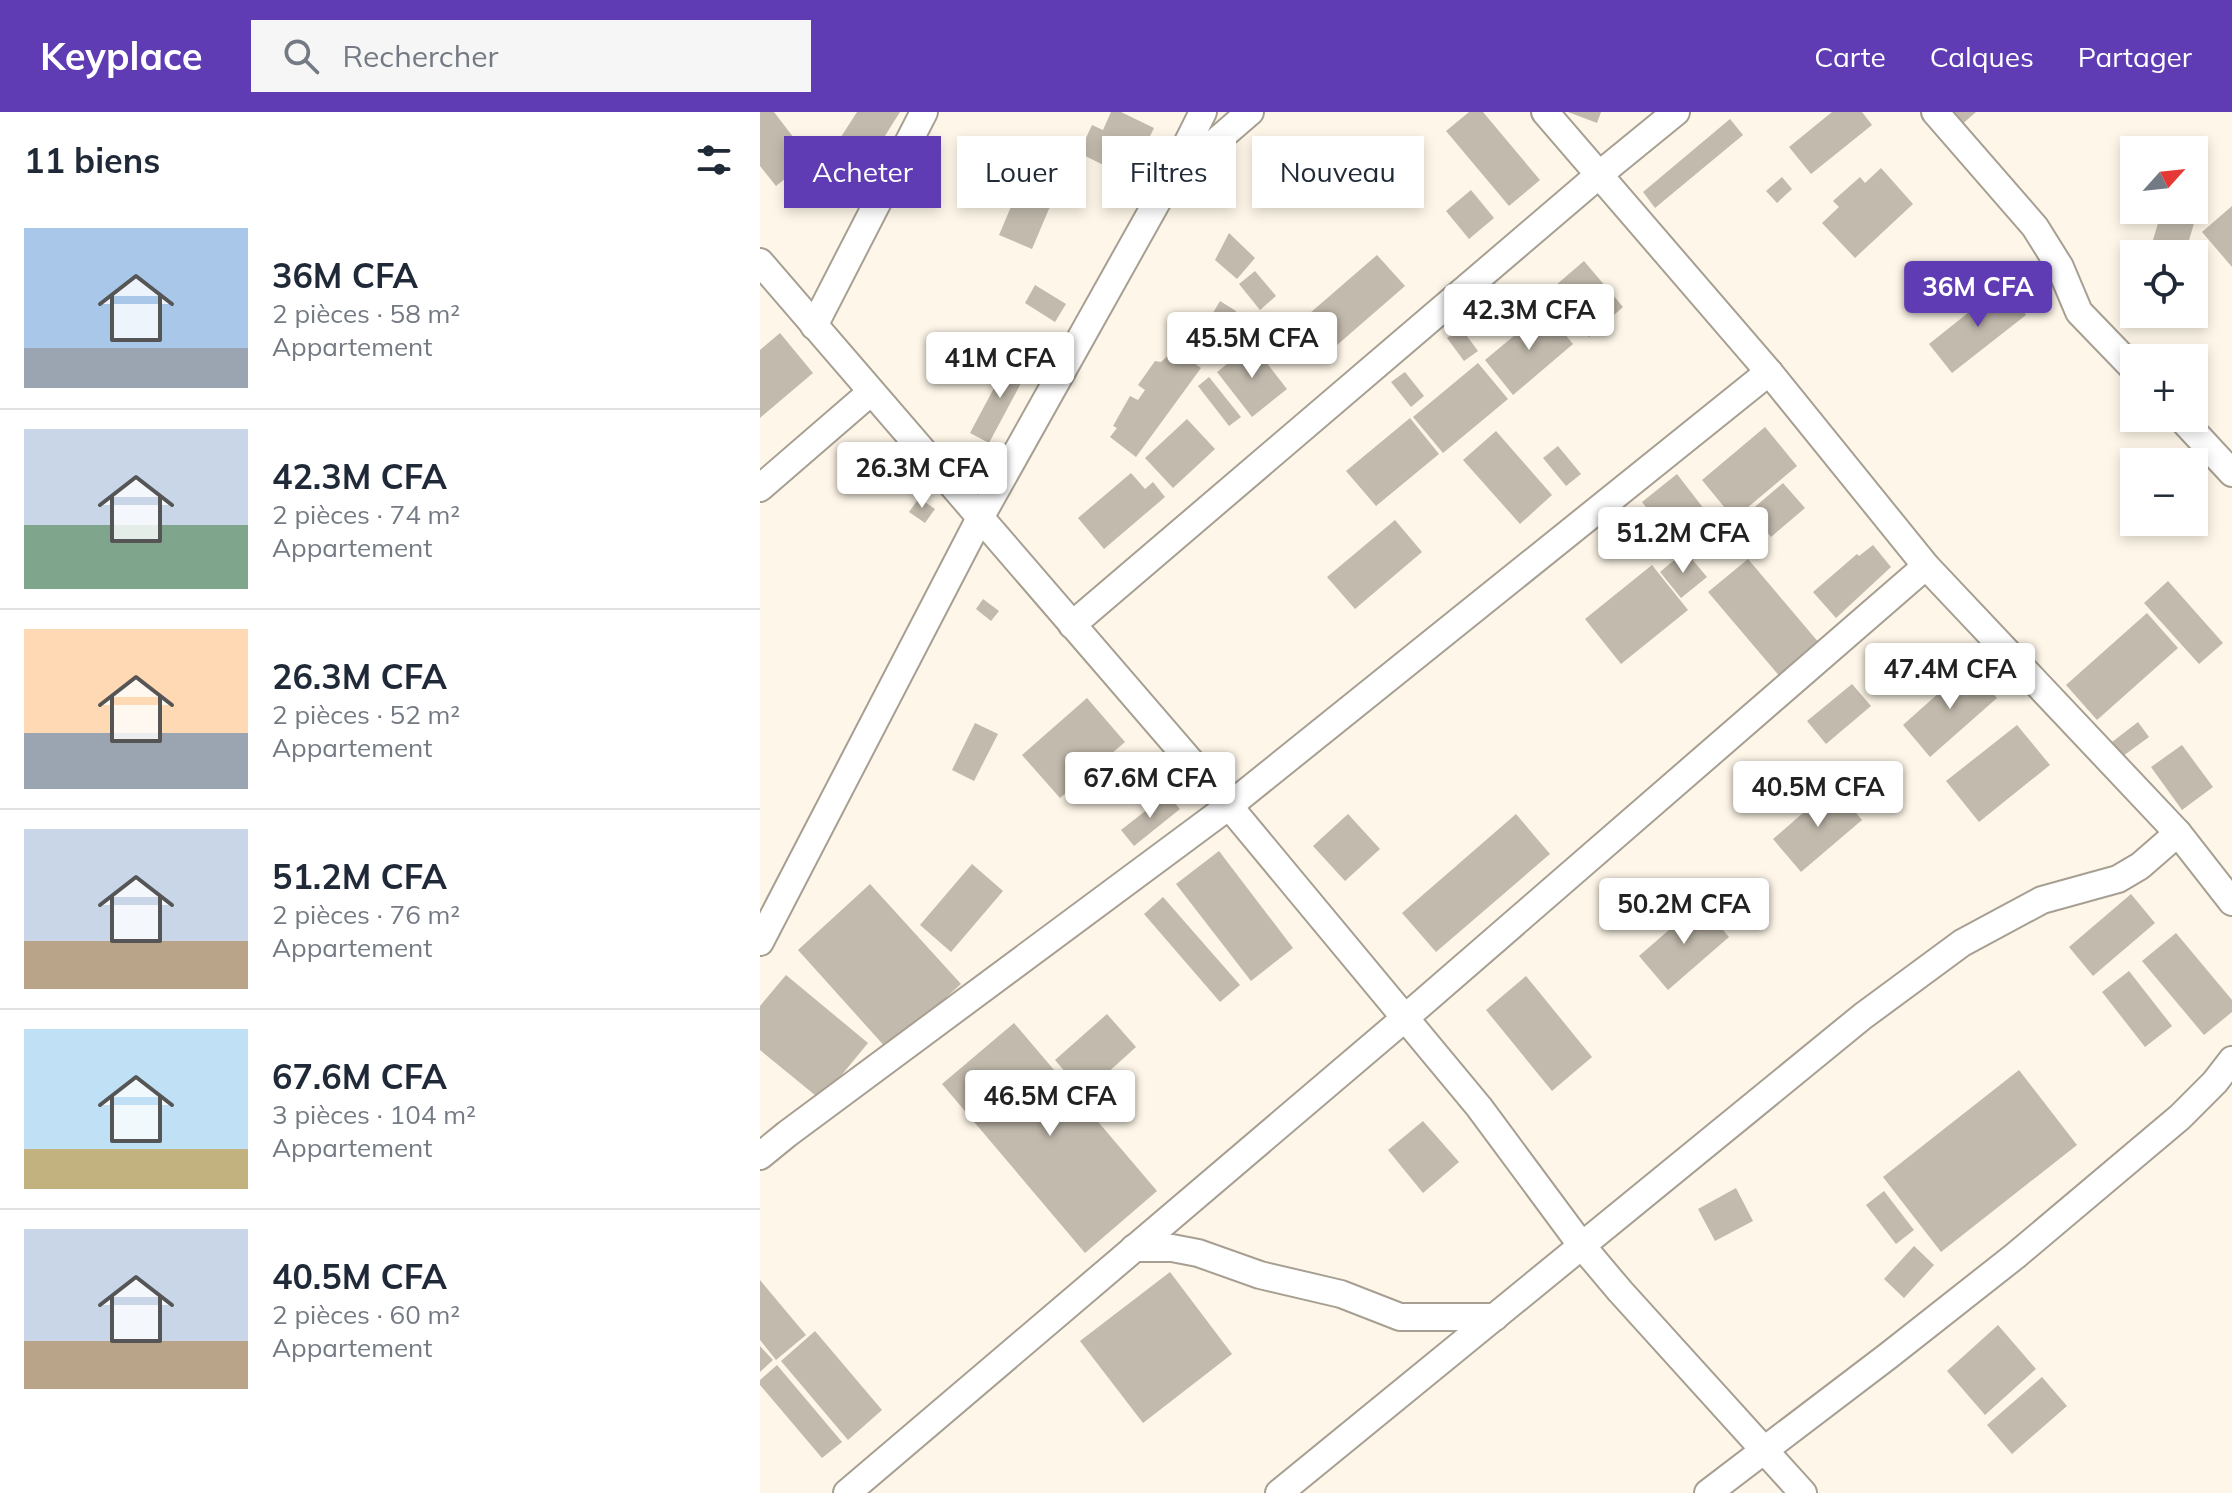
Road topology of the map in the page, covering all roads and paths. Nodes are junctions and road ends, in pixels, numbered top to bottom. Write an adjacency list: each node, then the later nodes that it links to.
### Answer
1 (924, 112): 12 (street)
2 (1203, 112): 7 (street)
3 (1250, 112): 8 (street)
4 (1545, 112): 9 (street)
5 (1676, 112): 9 (street)
6 (1935, 112): 13 (street)
7 (1191, 136)
8 (1222, 136)
9 (1600, 174): 14 (street); 21 (street)
10 (1154, 208): 19 (street)
11 (760, 262): 12 (street)
12 (814, 326): 15 (street)
13 (2120, 354)
14 (1769, 372): 20 (street); 22 (street)
15 (871, 392): 18 (street); 19 (street)
16 (2196, 432): 17 (street)
17 (2227, 460)
18 (760, 488)
19 (980, 518): 21 (street); 25 (street)
20 (1926, 566): 23 (street); 26 (street)
21 (1072, 625): 22 (street)
22 (1229, 806): 26 (street); 28 (street)
23 (2178, 833): 24 (street); 29 (street)
24 (2232, 902)
25 (760, 942)
26 (1405, 1018): 29 (street); 30 (street)
27 (2232, 1060): 32 (street)
28 (760, 1156)
29 (1582, 1246): 31 (street); 32 (street)
30 (1134, 1248): 31 (street); 33 (street)
31 (1495, 1317): 34 (street)
32 (1764, 1448): 35 (street); 36 (street)
33 (847, 1493)
34 (1279, 1493)
35 (1708, 1493)
36 (1803, 1493)

